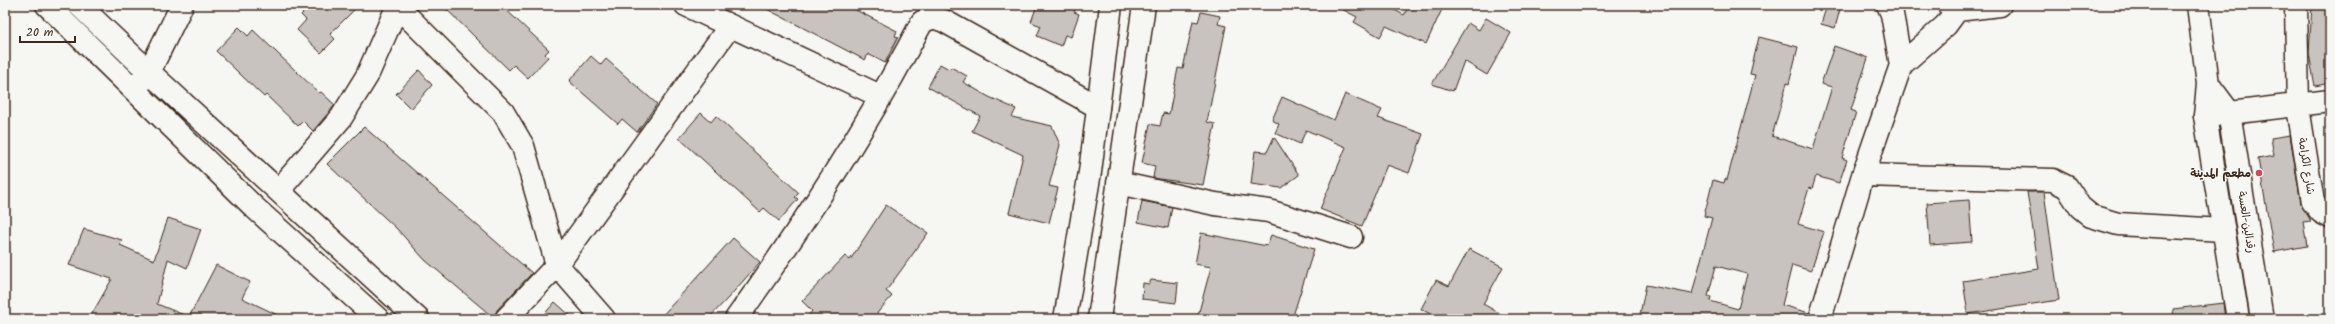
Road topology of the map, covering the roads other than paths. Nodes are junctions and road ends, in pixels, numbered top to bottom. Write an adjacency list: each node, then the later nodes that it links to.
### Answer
1 (46, 5): 17 (street)
2 (79, 5): 15 (street)
3 (182, 5): 15 (street)
4 (398, 5): 26 (street); 30 (street)
5 (686, 5): 13 (street)
6 (1111, 5): 20 (street)
7 (1144, 5): 25 (street)
8 (1888, 5): 14 (street)
9 (2000, 5): 12 (street)
10 (2198, 5): 16 (street, رقدالين-العسة)
11 (2296, 5): 21 (street, شارع الكرامة)
12 (1953, 8): 14 (street)
13 (730, 26): 18 (street); 30 (street)
14 (1901, 64): 24 (street)
15 (149, 72): 17 (street); 26 (street)
16 (2208, 84): 22 (street, رقدالين-العسة); 23 (street, رقدالين-العسة)
17 (134, 91): 31 (street)
18 (880, 96): 20 (street); 35 (street)
19 (2330, 102): 21 (street)
20 (1098, 106): 36 (street)
21 (2298, 107): 22 (street); 27 (street, شارع الكرامة)
22 (2229, 112): 23 (street); 40 (street, رقدالين-العسة)
23 (2205, 116): 28 (street, رقدالين-العسة)
24 (1863, 175): 28 (street); 38 (street)
25 (1118, 183): 29 (street); 37 (street)
26 (279, 190): 32 (street)
27 (2330, 218)
28 (2223, 230): 39 (street, رقدالين-العسة)
29 (1350, 237)
30 (557, 265): 33 (street); 34 (street)
31 (378, 319)
32 (418, 319)
33 (506, 319)
34 (604, 319)
35 (736, 319)
36 (1065, 319)
37 (1101, 319)
38 (1820, 319)
39 (2238, 319)
40 (2262, 319)

